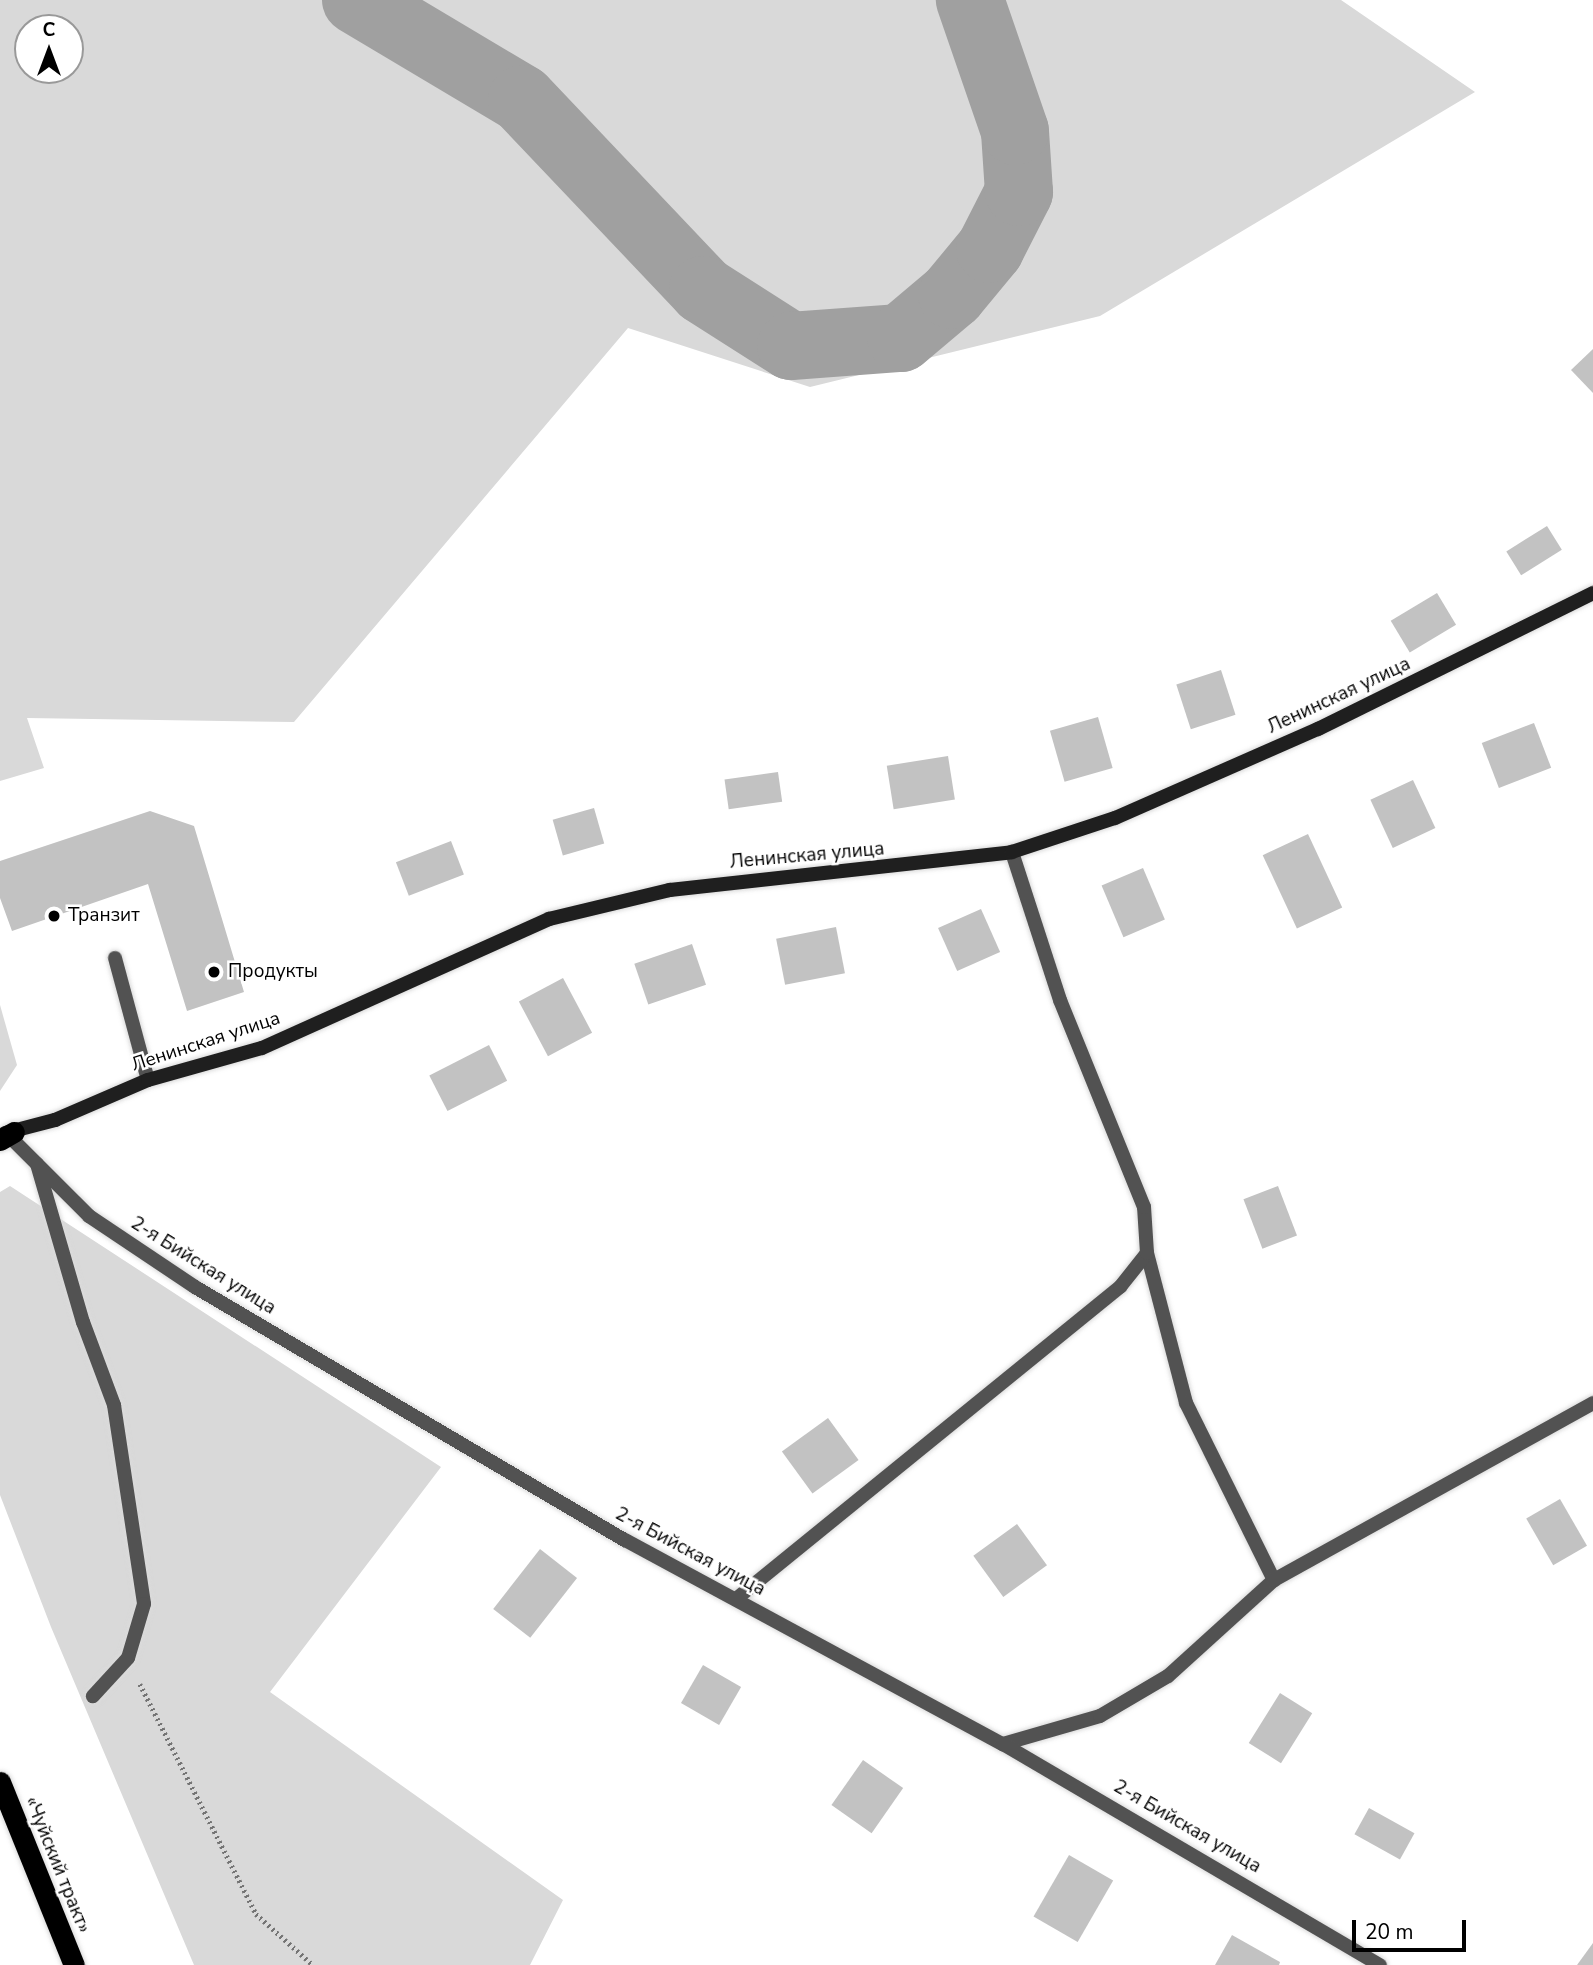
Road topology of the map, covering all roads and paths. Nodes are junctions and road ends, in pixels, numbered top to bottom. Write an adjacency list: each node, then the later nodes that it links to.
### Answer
1 (1593, 593): 2 (street, Ленинская улица)
2 (1012, 852): 4 (street, Ленинская улица); 7 (street)
3 (115, 957): 4 (street)
4 (148, 1080): 5 (street, Ленинская улица)
5 (6, 1135): 6 (street, 2-я Бийская улица)
6 (37, 1164): 10 (street, 2-я Бийская улица); 11 (street)
7 (1147, 1254): 9 (street); 10 (street)
8 (1593, 1403): 9 (street)
9 (1273, 1580): 13 (street)
10 (736, 1599): 13 (street, 2-я Бийская улица)
11 (128, 1658): 12 (street); 16 (path)
12 (93, 1696)
13 (1003, 1744): 17 (street, 2-я Бийская улица)
14 (0, 1782): 15 (highway, «Чуйский тракт»)
15 (74, 1965)
16 (313, 1965)
17 (1381, 1965)

